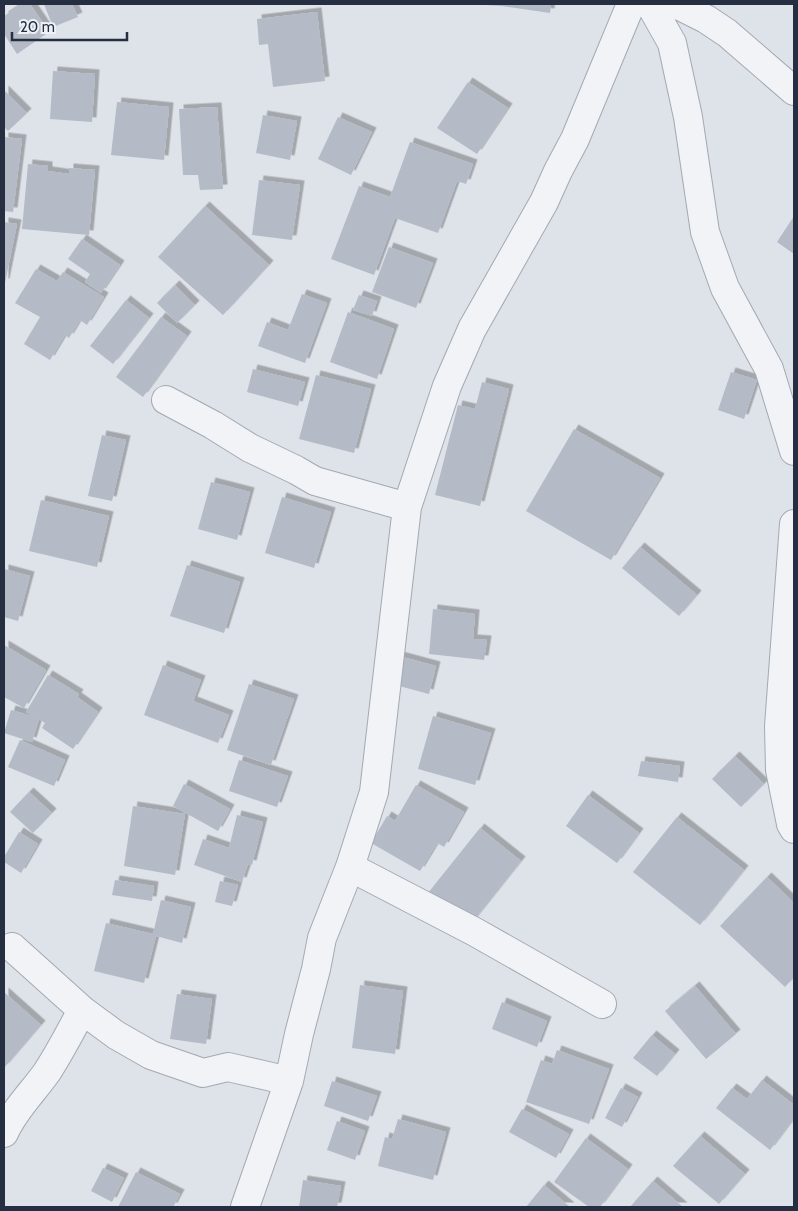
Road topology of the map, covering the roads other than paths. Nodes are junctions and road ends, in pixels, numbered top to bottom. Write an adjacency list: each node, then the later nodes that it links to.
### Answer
1 (631, 4): 7 (street)
2 (650, 4): 6 (street)
3 (676, 4): 4 (street)
4 (794, 92)
5 (166, 400): 7 (street)
6 (794, 452)
7 (407, 507): 10 (street)
8 (794, 524): 9 (street)
9 (794, 829)
10 (350, 867): 12 (street); 14 (street)
11 (12, 946): 13 (street)
12 (602, 1004)
13 (82, 1010): 14 (street); 15 (street)
14 (289, 1081): 16 (street)
15 (4, 1133)
16 (245, 1207)

